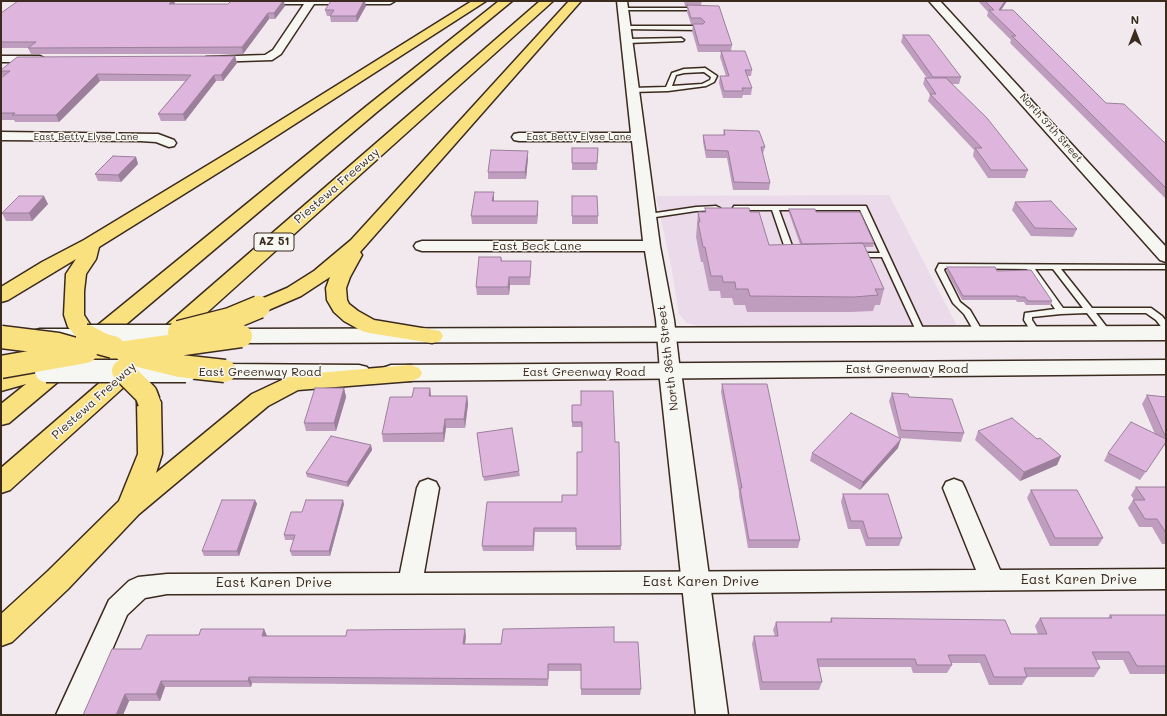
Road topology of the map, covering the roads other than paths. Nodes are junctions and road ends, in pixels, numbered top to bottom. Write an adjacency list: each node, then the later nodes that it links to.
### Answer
1 (145, 1): 2 (street)
2 (199, 1): 3 (street)
3 (311, 1): 4 (street); 17 (street)
4 (390, 1)
5 (480, 1): 26 (highway)
6 (506, 1): 59 (highway)
7 (547, 1): 60 (highway, Piestewa Freeway / AZ 51)
8 (575, 1): 27 (highway)
9 (934, 1): 33 (street, North 37th Street)
10 (622, 5): 11 (lane); 13 (street, North 36th Street)
11 (708, 9)
12 (700, 28): 13 (lane)
13 (626, 35): 14 (lane); 19 (street, North 36th Street)
14 (681, 40)
15 (1, 59): 16 (street)
16 (48, 59)
17 (198, 59)
18 (668, 89): 18 (lane); 19 (lane)
19 (632, 90): 22 (street, North 36th Street)
20 (1, 136): 23 (street, East Betty Elyse Lane)
21 (519, 137): 22 (street, East Betty Elyse Lane)
22 (638, 137): 25 (street, North 36th Street)
23 (169, 143)
24 (775, 208): 25 (lane); 30 (lane); 32 (lane)
25 (648, 216): 29 (street, North 36th Street)
26 (91, 244): 37 (highway); 51 (highway)
27 (358, 244): 47 (highway, bridge); 49 (highway)
28 (422, 246): 29 (street, East Beck Lane)
29 (652, 246): 50 (street, North 36th Street)
30 (798, 254)
31 (845, 254): 32 (lane)
32 (885, 255): 45 (lane)
33 (1166, 257)
34 (1030, 267): 36 (lane); 39 (lane); 42 (lane)
35 (1166, 267): 36 (lane)
36 (1056, 268): 38 (lane)
37 (1, 296)
38 (1089, 310): 39 (lane); 40 (lane); 44 (lane)
39 (1061, 311): 43 (lane)
40 (1166, 327)
41 (1166, 333): 44 (main road, East Greenway Road)
42 (980, 334): 43 (main road, East Greenway Road); 45 (main road, East Greenway Road)
43 (1038, 334): 44 (main road, East Greenway Road)
44 (1108, 334)
45 (922, 335): 50 (main road, East Greenway Road)
46 (1, 336): 51 (highway, bridge)
47 (164, 336): 48 (main road, East Greenway Road, bridge); 51 (highway, bridge); 51 (main road, East Greenway Road, bridge)
48 (241, 336): 49 (main road, East Greenway Road); 51 (highway, bridge)
49 (432, 336): 50 (main road, East Greenway Road)
50 (666, 336): 54 (street, North 36th Street)
51 (106, 353): 52 (highway, bridge); 56 (main road, East Greenway Road, bridge); 57 (main road, East Greenway Road, bridge); 63 (highway, bridge)
52 (1, 367)
53 (1166, 367): 54 (main road, East Greenway Road)
54 (670, 371): 57 (main road, East Greenway Road); 67 (main road, North 36th Street)
55 (1, 372): 56 (main road, East Greenway Road)
56 (46, 372): 58 (highway)
57 (411, 373): 63 (highway)
58 (1, 383)
59 (1, 417)
60 (1, 483)
61 (428, 488): 66 (street)
62 (954, 488): 65 (street)
63 (130, 507): 68 (highway)
64 (1166, 579): 65 (street, East Karen Drive)
65 (992, 580): 67 (street, East Karen Drive)
66 (410, 583): 67 (street, East Karen Drive); 69 (street, East Karen Drive)
67 (695, 583): 70 (main road, North 36th Street)
68 (1, 634)
69 (70, 715)
70 (712, 715)

